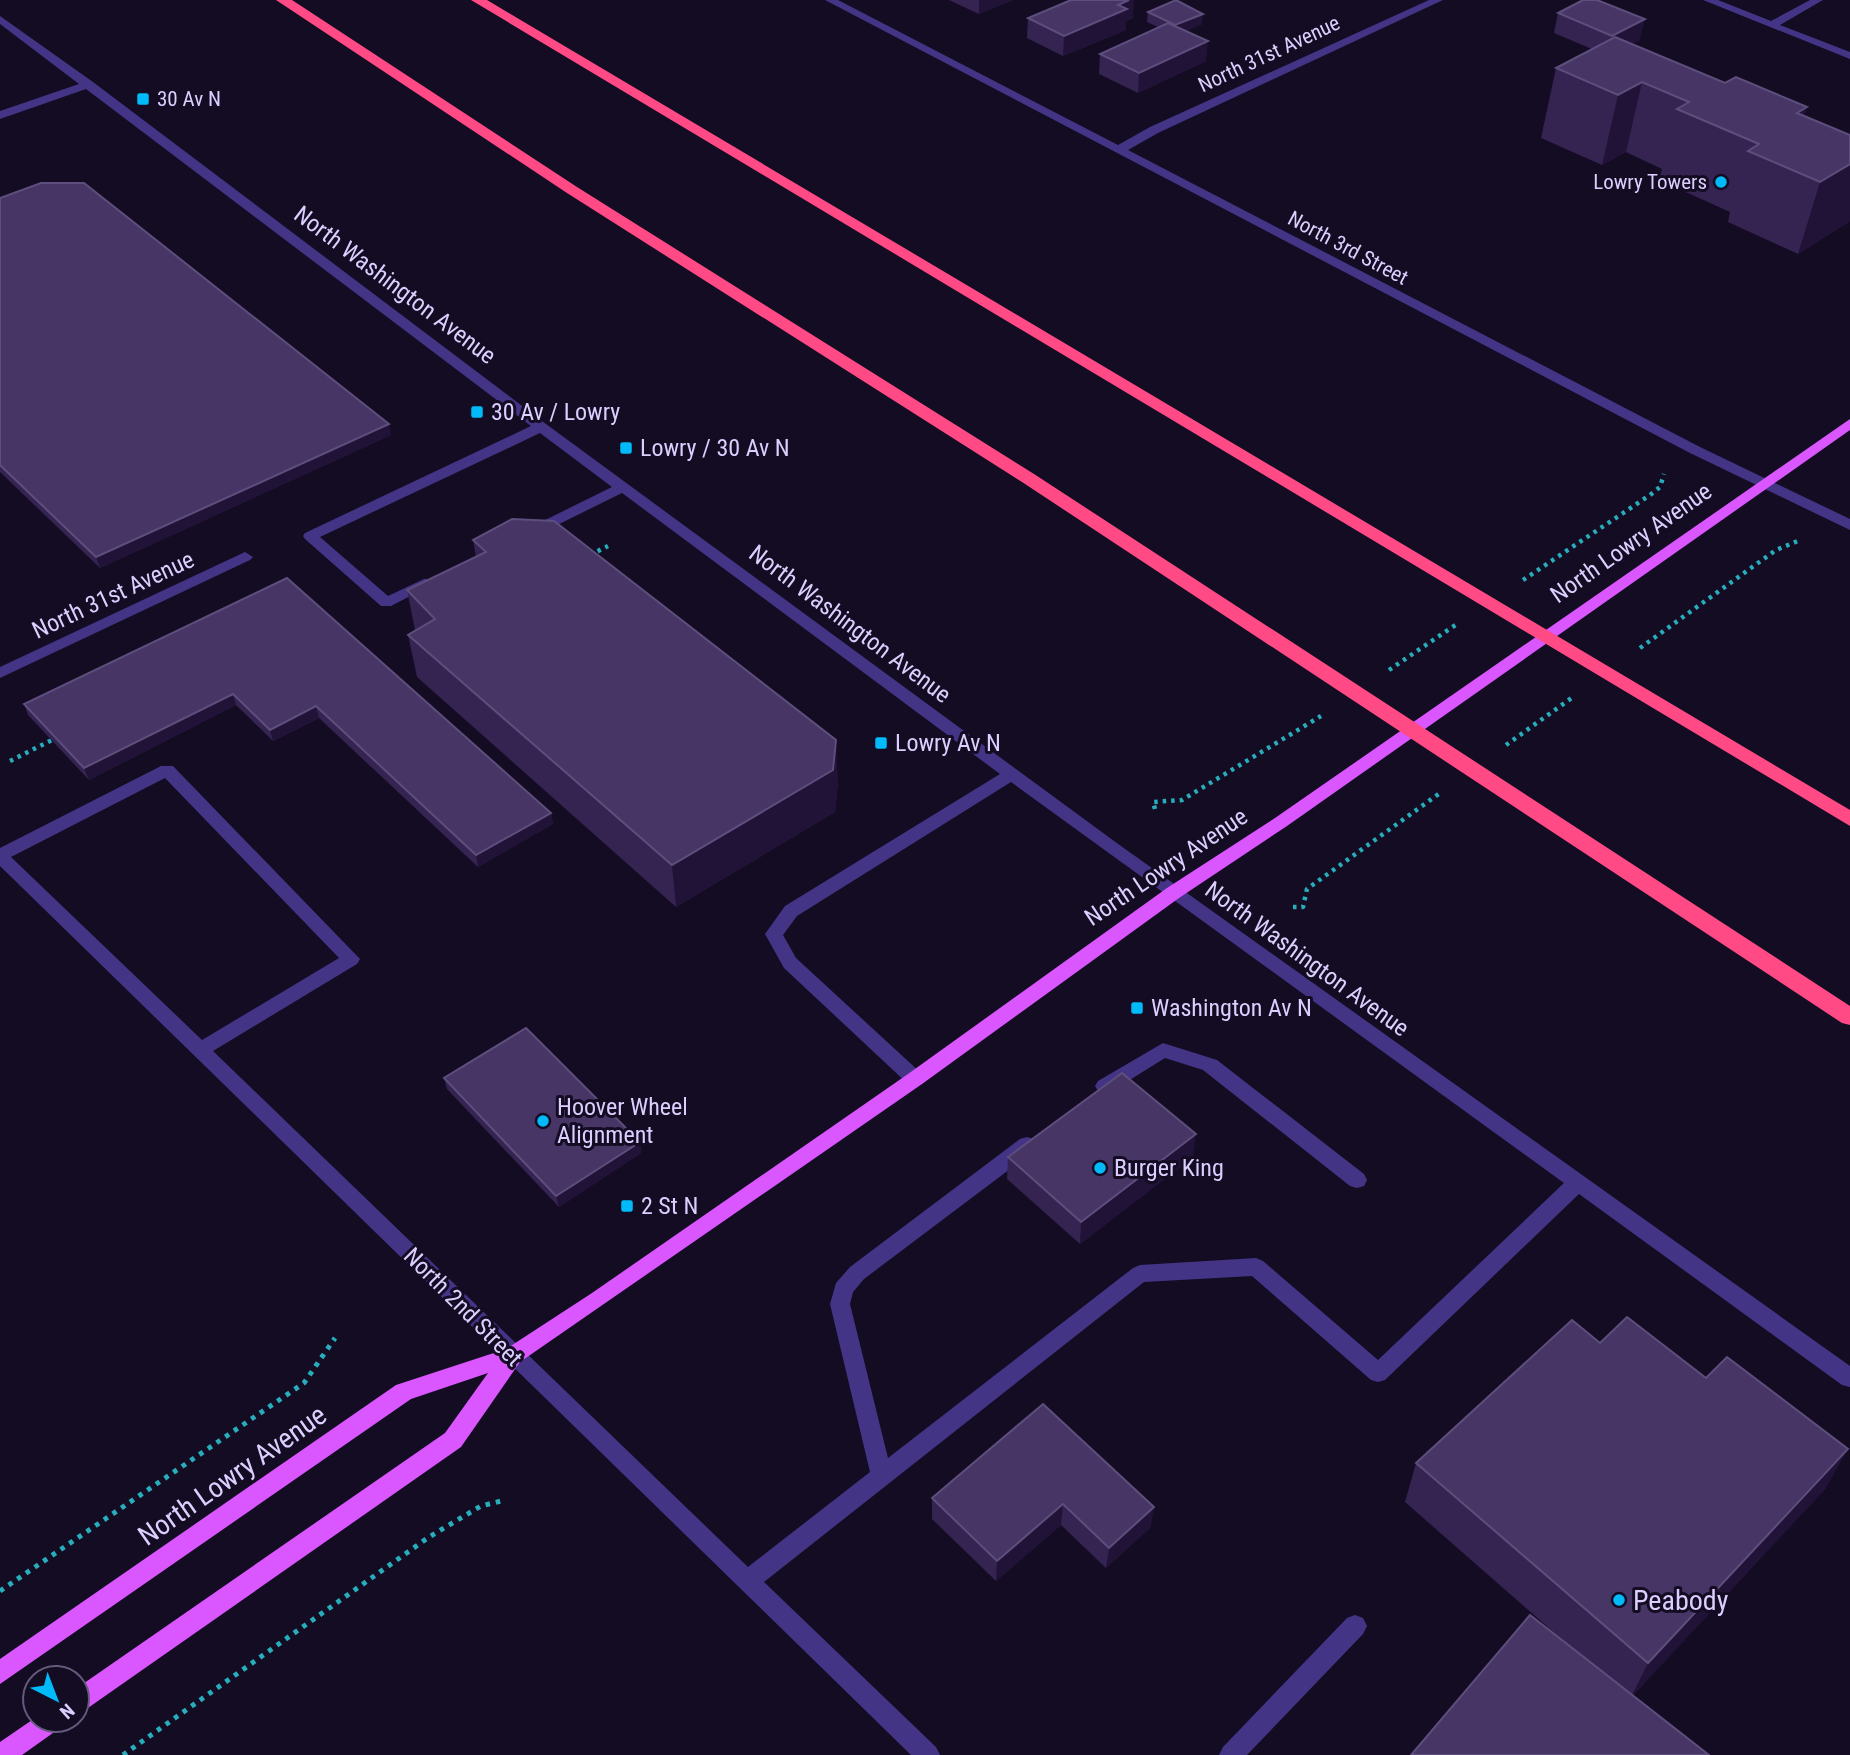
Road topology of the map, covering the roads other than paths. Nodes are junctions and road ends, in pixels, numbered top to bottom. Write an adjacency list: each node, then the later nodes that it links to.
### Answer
1 (283, 0): 26 (highway)
2 (478, 0): 23 (highway)
3 (830, 0): 12 (street, North 3rd Street)
4 (1437, 0): 12 (street, North 31st Avenue)
5 (1708, 0): 8 (street)
6 (1818, 0): 8 (street)
7 (0, 19): 10 (street, North Washington Avenue)
8 (1771, 25): 9 (street)
9 (1850, 56)
10 (89, 84): 11 (street); 14 (street, North Washington Avenue)
11 (0, 115)
12 (1119, 150): 15 (street, North 3rd Street)
13 (1850, 423): 15 (main road, North Lowry Avenue)
14 (541, 427): 16 (street, North Washington Avenue); 20 (street)
15 (1767, 483): 17 (street, North 3rd Street); 25 (main road, North Lowry Avenue)
16 (623, 487): 18 (street); 22 (street, North Washington Avenue)
17 (1850, 525)
18 (519, 538)
19 (245, 557): 21 (street, North 31st Avenue)
20 (446, 574)
21 (0, 673)
22 (1012, 774): 25 (street, North Washington Avenue); 28 (street)
23 (1850, 819)
24 (0, 856): 27 (street, North 2nd Street); 27 (street)
25 (1173, 893): 28 (main road, North Lowry Avenue); 32 (street, North Washington Avenue)
26 (1850, 1017)
27 (199, 1051): 33 (street, North 2nd Street)
28 (915, 1079): 33 (main road, North Lowry Avenue)
29 (1091, 1097): 31 (street)
30 (1046, 1130): 35 (street)
31 (1357, 1180)
32 (1578, 1182): 34 (street, North Washington Avenue); 35 (street)
33 (513, 1356): 36 (street, North 2nd Street); 38 (main road, North Lowry Avenue); 39 (main road, North Lowry Avenue)
34 (1850, 1378)
35 (882, 1476): 36 (street)
36 (748, 1581): 42 (street, North 2nd Street)
37 (1355, 1626): 43 (street)
38 (0, 1673)
39 (91, 1692)
40 (32, 1734): 41 (main road)
41 (2, 1755)
42 (928, 1755)
43 (1231, 1755)

